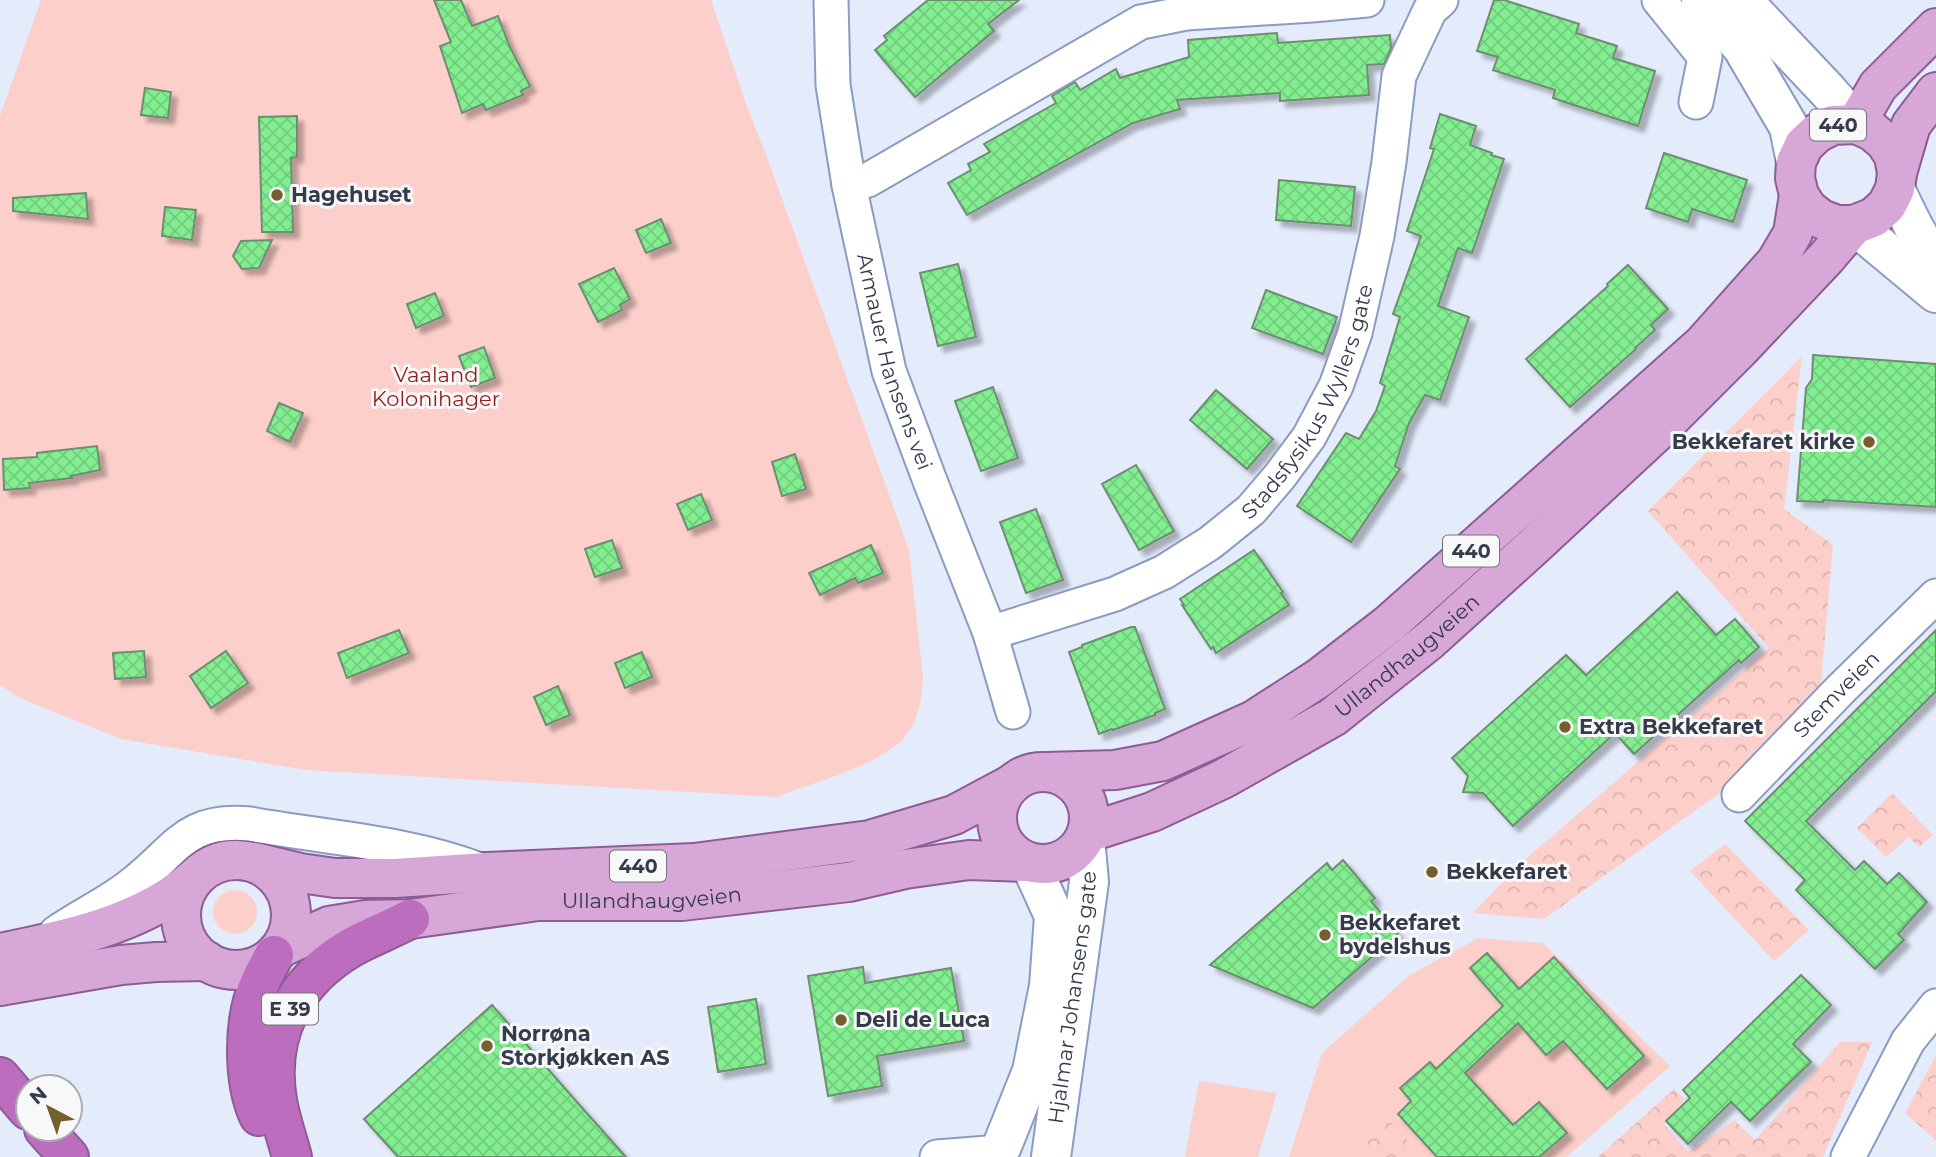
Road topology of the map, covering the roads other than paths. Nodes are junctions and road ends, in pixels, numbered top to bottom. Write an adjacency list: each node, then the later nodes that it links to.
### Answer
1 (831, 0): 13 (street, Armauer Hansens vei)
2 (1367, 0): 13 (street)
3 (1659, 0): 9 (street)
4 (1701, 0): 11 (street)
5 (1742, 0): 10 (street)
6 (1427, 3): 18 (street, Stadsfysikus Wyllers gate)
7 (1936, 28): 10 (main road, 440)
8 (1936, 92): 12 (main road, 440)
9 (1696, 102)
10 (1853, 124): 11 (main road, 440); 12 (main road, 440)
11 (1798, 178): 14 (main road); 20 (main road, Ullandhaugveien / 440)
12 (1896, 181): 14 (main road, 440); 15 (street)
13 (849, 185): 18 (street, Armauer Hansens vei)
14 (1854, 225): 16 (street); 22 (main road, Ullandhaugveien / 440)
15 (1936, 260)
16 (1936, 293)
17 (1936, 596): 21 (street, Stemveien)
18 (990, 633): 19 (street, Armauer Hansens vei)
19 (1013, 712)
20 (1029, 778): 22 (main road); 24 (main road); 25 (main road, Ullandhaugveien / 440)
21 (1739, 795)
22 (1086, 836): 24 (main road, 440); 42 (street, Hjalmar Johansens gate)
23 (254, 862): 25 (main road, Ullandhaugveien / 440); 26 (main road, 440); 29 (main road)
24 (1028, 862): 27 (main road, Ullandhaugveien / 440); 37 (street, Hjalmar Johansens gate)
25 (486, 872): 28 (street, Ullandhaugveien / 440)
26 (197, 876): 28 (main road, 440); 31 (main road)
27 (410, 919): 29 (main road, Ullandhaugveien / 440); 40 (highway, E 39)
28 (38, 945): 30 (main road, 440)
29 (278, 951): 31 (main road, 440); 39 (highway, E 39)
30 (0, 953)
31 (207, 961): 32 (main road, 440)
32 (0, 986)
33 (1936, 1006): 43 (street)
34 (0, 1061): 35 (highway)
35 (14, 1093)
36 (56, 1143): 38 (highway)
37 (992, 1152): 41 (street); 42 (street)
38 (69, 1157)
39 (282, 1157)
40 (292, 1157)
41 (937, 1157)
42 (1049, 1157)
43 (1848, 1157)

